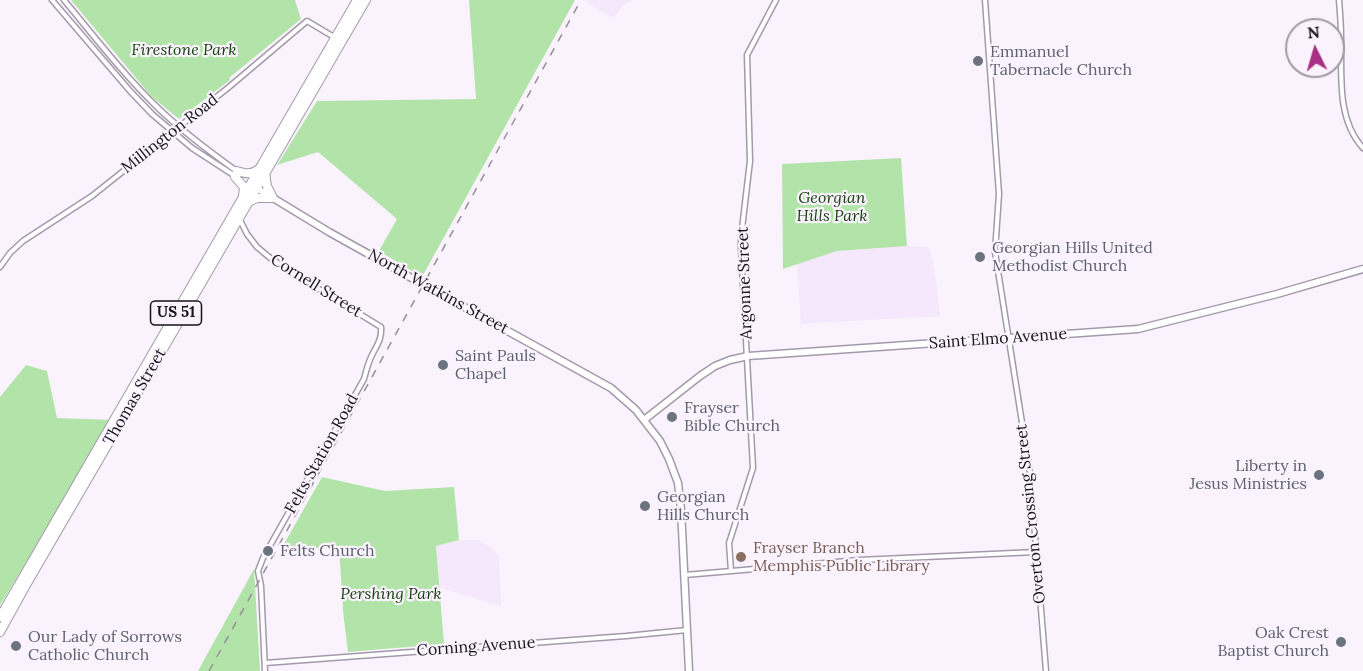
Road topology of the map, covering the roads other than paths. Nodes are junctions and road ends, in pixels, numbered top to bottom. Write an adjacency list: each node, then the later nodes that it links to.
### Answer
1 (52, 0): 9 (street, North Watkins Street)
2 (63, 0): 8 (street, North Watkins Street)
3 (776, 0): 21 (street, Argonne Street)
4 (985, 0): 20 (street, Overton Crossing Street)
5 (1339, 0): 10 (street)
6 (362, 2): 7 (highway, Thomas Street / US 51); 7 (highway, Thomas Street / US 51)
7 (339, 39): 8 (street, Millington Road); 11 (highway, Thomas Street / US 51)
8 (179, 127): 9 (street, Millington Road); 12 (street, North Watkins Street)
9 (172, 132): 12 (street, North Watkins Street); 17 (street, Millington Road)
10 (1363, 148)
11 (263, 170): 12 (highway); 13 (highway, Thomas Street / US 51); 14 (highway)
12 (236, 174): 13 (street, North Watkins Street); 15 (highway)
13 (254, 186): 14 (main road, North Watkins Street); 15 (highway, Thomas Street / US 51)
14 (273, 198): 15 (highway); 23 (main road, North Watkins Street, bridge)
15 (245, 201): 16 (highway, Thomas Street / US 51)
16 (237, 214): 19 (street, Cornell Street); 22 (highway, Thomas Street / US 51)
17 (0, 267)
18 (1363, 269): 20 (main road, Saint Elmo Avenue)
19 (381, 327): 30 (street, Felts Station Road)
20 (1008, 338): 21 (main road, Saint Elmo Avenue); 24 (street, Overton Crossing Street)
21 (748, 356): 23 (main road, Saint Elmo Avenue); 25 (street, Argonne Street)
22 (124, 409): 27 (highway, Thomas Street / US 51); 29 (highway, Thomas Street / US 51)
23 (644, 420): 26 (main road, North Watkins Street)
24 (1036, 552): 25 (street); 33 (street, Overton Crossing Street)
25 (731, 571): 26 (street)
26 (684, 575): 28 (main road, North Watkins Street)
27 (0, 617)
28 (687, 630): 30 (street, Corning Avenue); 32 (main road, North Watkins Street)
29 (0, 632)
30 (265, 663): 31 (street, Felts Station Road)
31 (265, 671)
32 (689, 671)
33 (1046, 671)

